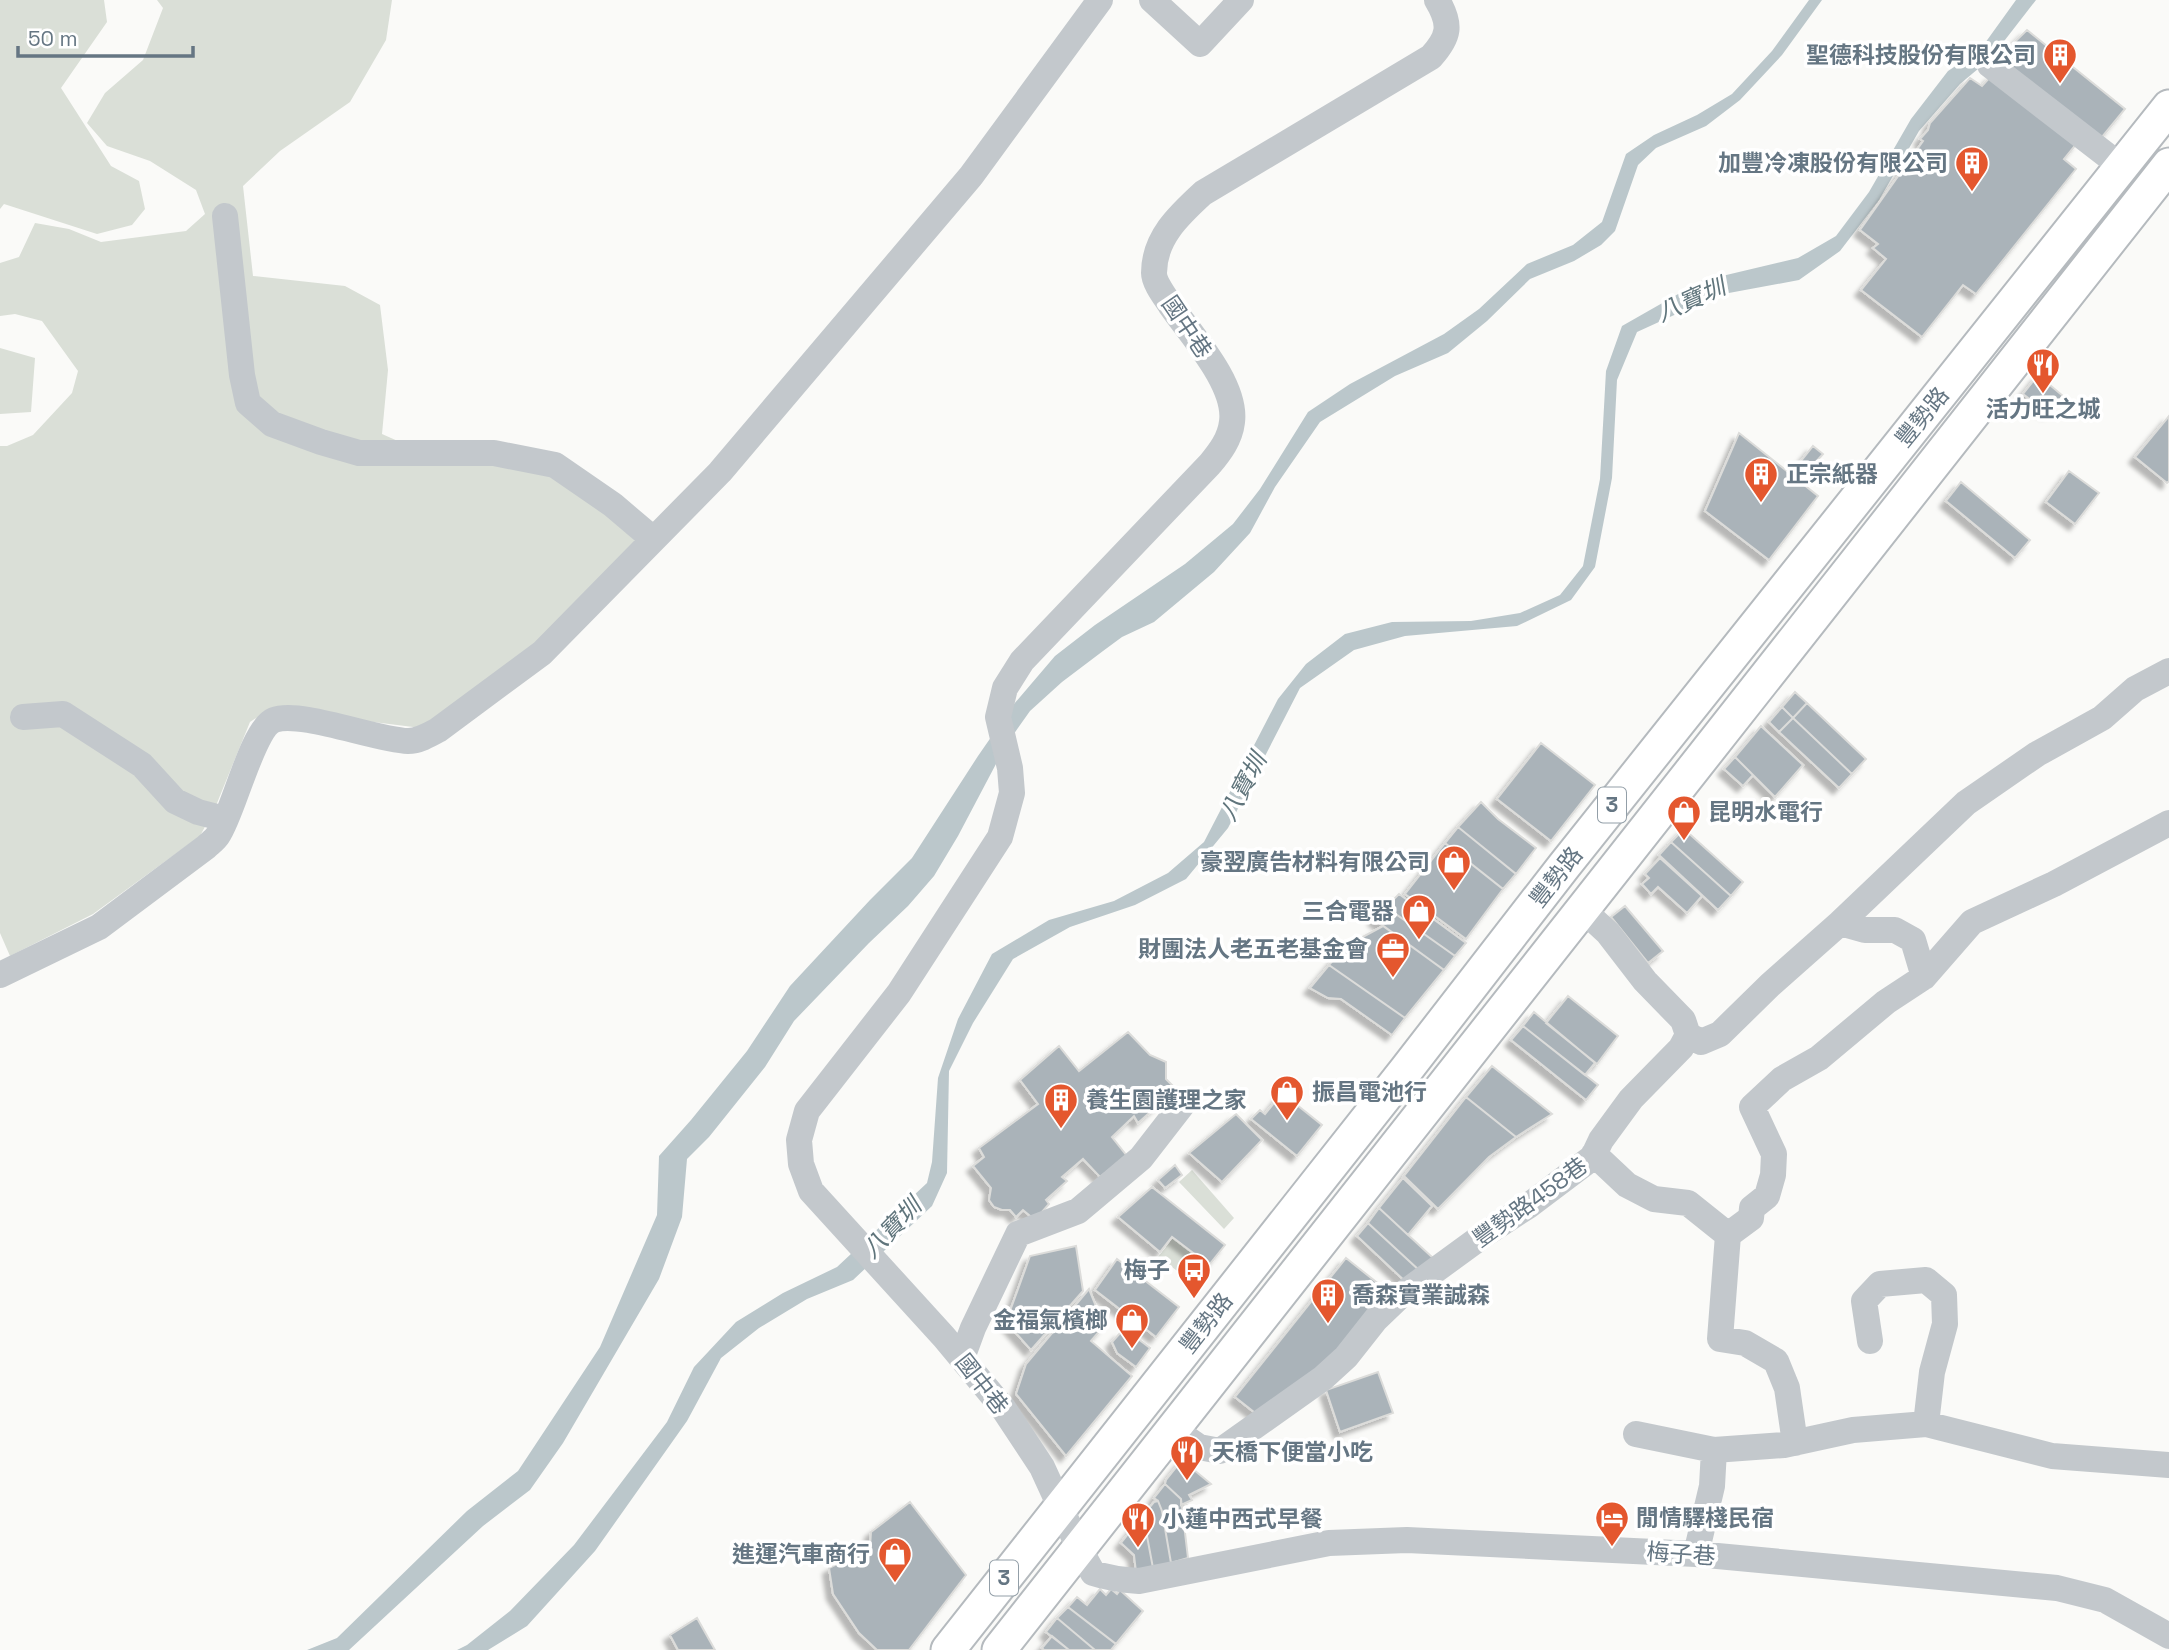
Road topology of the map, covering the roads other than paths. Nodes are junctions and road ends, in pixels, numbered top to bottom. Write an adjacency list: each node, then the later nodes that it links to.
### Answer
1 (1100, 0): 10 (street)
2 (1152, 0): 3 (street)
3 (1241, 0)
4 (1437, 0): 24 (street, 國中巷)
5 (1990, 65): 8 (street)
6 (2169, 107): 8 (main road, 豐勢路 / 3)
7 (2169, 165): 15 (main road, 豐勢路 / 3)
8 (2122, 166): 31 (main road, 豐勢路 / 3)
9 (225, 216): 10 (street)
10 (653, 539): 13 (street)
11 (2169, 671): 16 (street)
12 (23, 717): 13 (street)
13 (225, 819): 17 (street)
14 (2169, 823): 18 (street)
15 (1583, 909): 19 (street); 26 (main road, 豐勢路 / 3)
16 (1840, 923): 18 (street); 19 (street)
17 (0, 975)
18 (1924, 977): 22 (street)
19 (1688, 1035): 21 (street, 豐勢路458巷)
20 (1186, 1100): 24 (street)
21 (1594, 1154): 22 (street); 26 (street, 豐勢路458巷)
22 (1728, 1235): 28 (street)
23 (1870, 1341): 25 (street)
24 (962, 1358): 31 (street, 國中巷)
25 (1926, 1424): 28 (street); 30 (street)
26 (1173, 1429): 32 (main road, 豐勢路 / 3)
27 (1636, 1434): 29 (street)
28 (1795, 1443): 29 (street)
29 (1714, 1450): 33 (street)
30 (2169, 1465)
31 (1061, 1507): 32 (street, 國中巷); 35 (main road, 豐勢路 / 3)
32 (1079, 1548): 33 (street, 梅子巷); 36 (main road, 豐勢路 / 3)
33 (1696, 1554): 34 (street, 梅子巷)
34 (2164, 1636)
35 (948, 1650)
36 (999, 1650)

